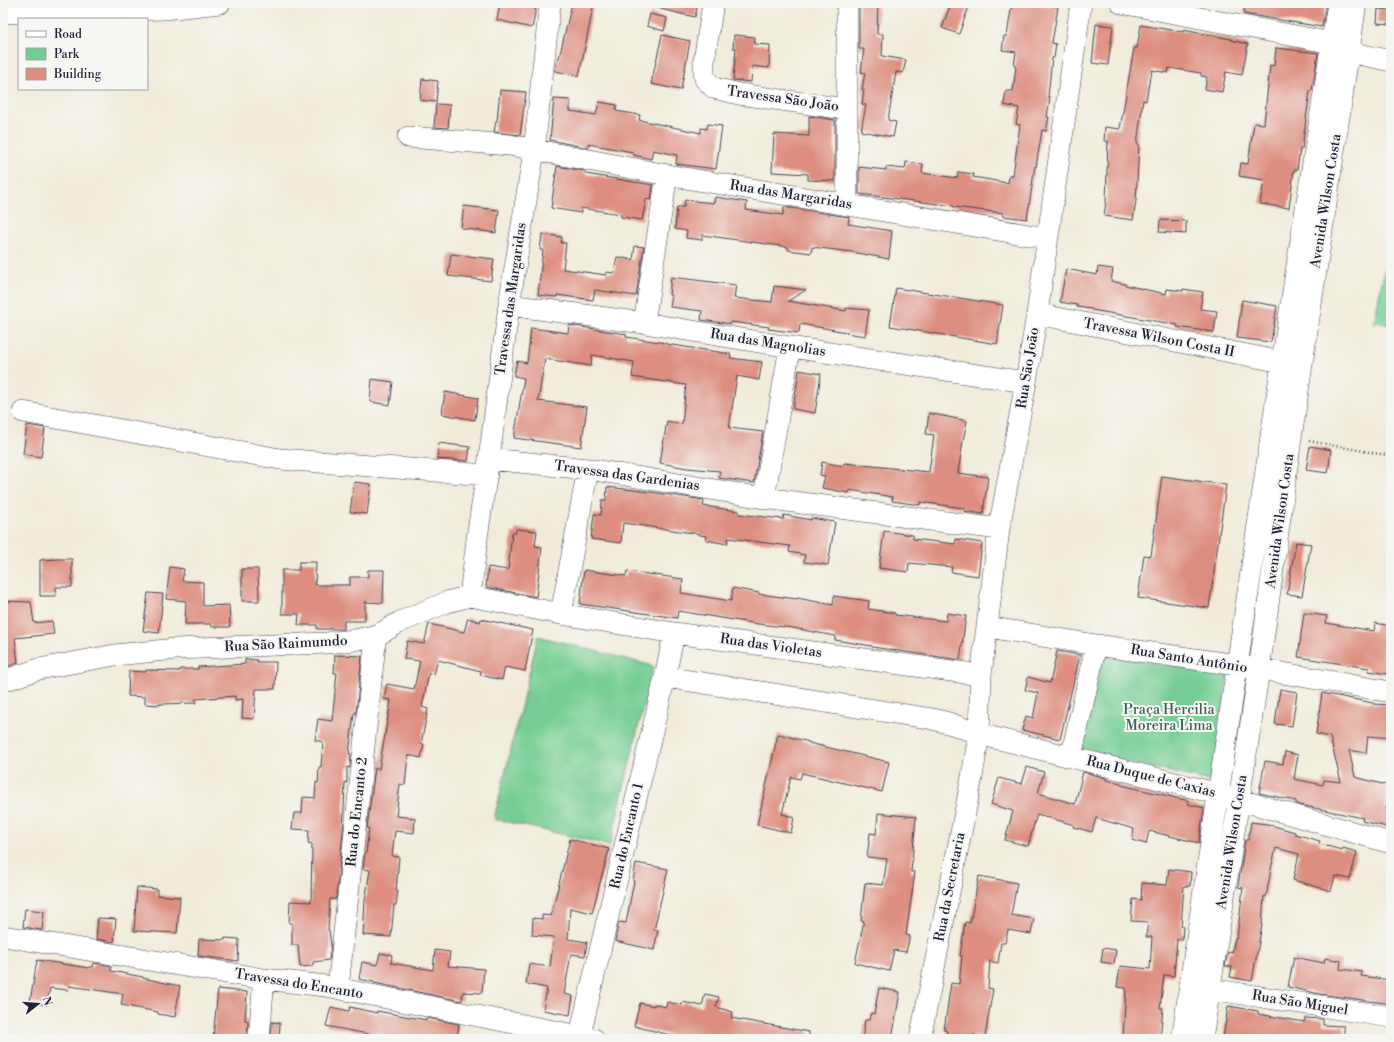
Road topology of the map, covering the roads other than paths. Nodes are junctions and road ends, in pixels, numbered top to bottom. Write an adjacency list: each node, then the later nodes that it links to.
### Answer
1 (220, 3): 9 (street)
2 (550, 3): 14 (street, Travessa das Margaridas)
3 (713, 3): 12 (street, Travessa São João)
4 (848, 3): 12 (street)
5 (1081, 3): 17 (street, Rua São João)
6 (1121, 3): 10 (street)
7 (1338, 3): 10 (street)
8 (1356, 3): 10 (street, Avenida Wilson Costa)
9 (3, 13)
10 (1340, 48): 11 (street); 20 (street, Avenida Wilson Costa)
11 (1391, 61)
12 (846, 108): 16 (street)
13 (408, 137): 14 (street, Rua das Margaridas)
14 (534, 150): 15 (street, Rua das Margaridas); 18 (street, Travessa das Margaridas)
15 (667, 175): 16 (street, Rua das Margaridas); 21 (street)
16 (847, 205): 17 (street, Rua das Margaridas)
17 (1047, 238): 19 (street, Rua São João)
18 (509, 305): 21 (street, Rua das Magnolias); 26 (street, Travessa das Margaridas)
19 (1037, 314): 23 (street, Travessa Wilson Costa II); 24 (street, Rua São João)
20 (1300, 314): 23 (street); 37 (street, Avenida Wilson Costa)
21 (644, 323): 22 (street, Rua das Magnolias)
22 (790, 347): 24 (street, Rua das Magnolias); 28 (street)
23 (1282, 362): 36 (street)
24 (1026, 382): 29 (street, Rua São João)
25 (23, 412): 26 (street, Travessa das Gardenias)
26 (488, 467): 27 (street, Travessa das Gardenias); 30 (street, Travessa das Margaridas)
27 (588, 468): 28 (street, Travessa das Gardenias); 31 (street)
28 (764, 498): 29 (street, Travessa das Gardenias)
29 (999, 529): 32 (street, Rua São João)
30 (470, 596): 31 (street, Rua São Raimumdo); 34 (street, Rua São Raimumdo)
31 (561, 614): 33 (street, Rua das Violetas)
32 (988, 627): 35 (street, Rua Santo Antônio); 38 (street, Rua São João)
33 (674, 633): 38 (street, Rua das Violetas); 39 (street, Rua do Encanto 1)
34 (376, 636): 40 (street, Rua São Raimumdo); 49 (street, Rua do Encanto 2)
35 (1096, 645): 36 (street, Rua Santo Antônio); 43 (street)
36 (1237, 665): 37 (street, Rua Santo Antônio); 44 (street)
37 (1259, 670): 41 (street, Rua Santo Antônio); 45 (street, Avenida Wilson Costa)
38 (981, 675): 42 (street, Rua São João)
39 (665, 677): 42 (street); 52 (street, Rua do Encanto 1)
40 (3, 681)
41 (1391, 692)
42 (979, 734): 43 (street, Rua Duque de Caxias); 54 (street, Rua da Secretaria)
43 (1072, 757): 44 (street, Rua Duque de Caxias)
44 (1219, 794): 45 (street, Rua Duque de Caxias); 55 (street)
45 (1239, 801): 46 (street, Rua Duque de Caxias); 50 (street, Avenida Wilson Costa)
46 (1391, 843)
47 (3, 936): 48 (street, Travessa do Encanto)
48 (264, 979): 49 (street, Travessa do Encanto); 53 (street)
49 (338, 988): 52 (street, Travessa do Encanto)
50 (1210, 989): 51 (street, Rua São Miguel); 56 (street, Avenida Wilson Costa)
51 (1391, 1017)
52 (584, 1038)
53 (259, 1039)
54 (920, 1039)
55 (1182, 1039)
56 (1202, 1039)

